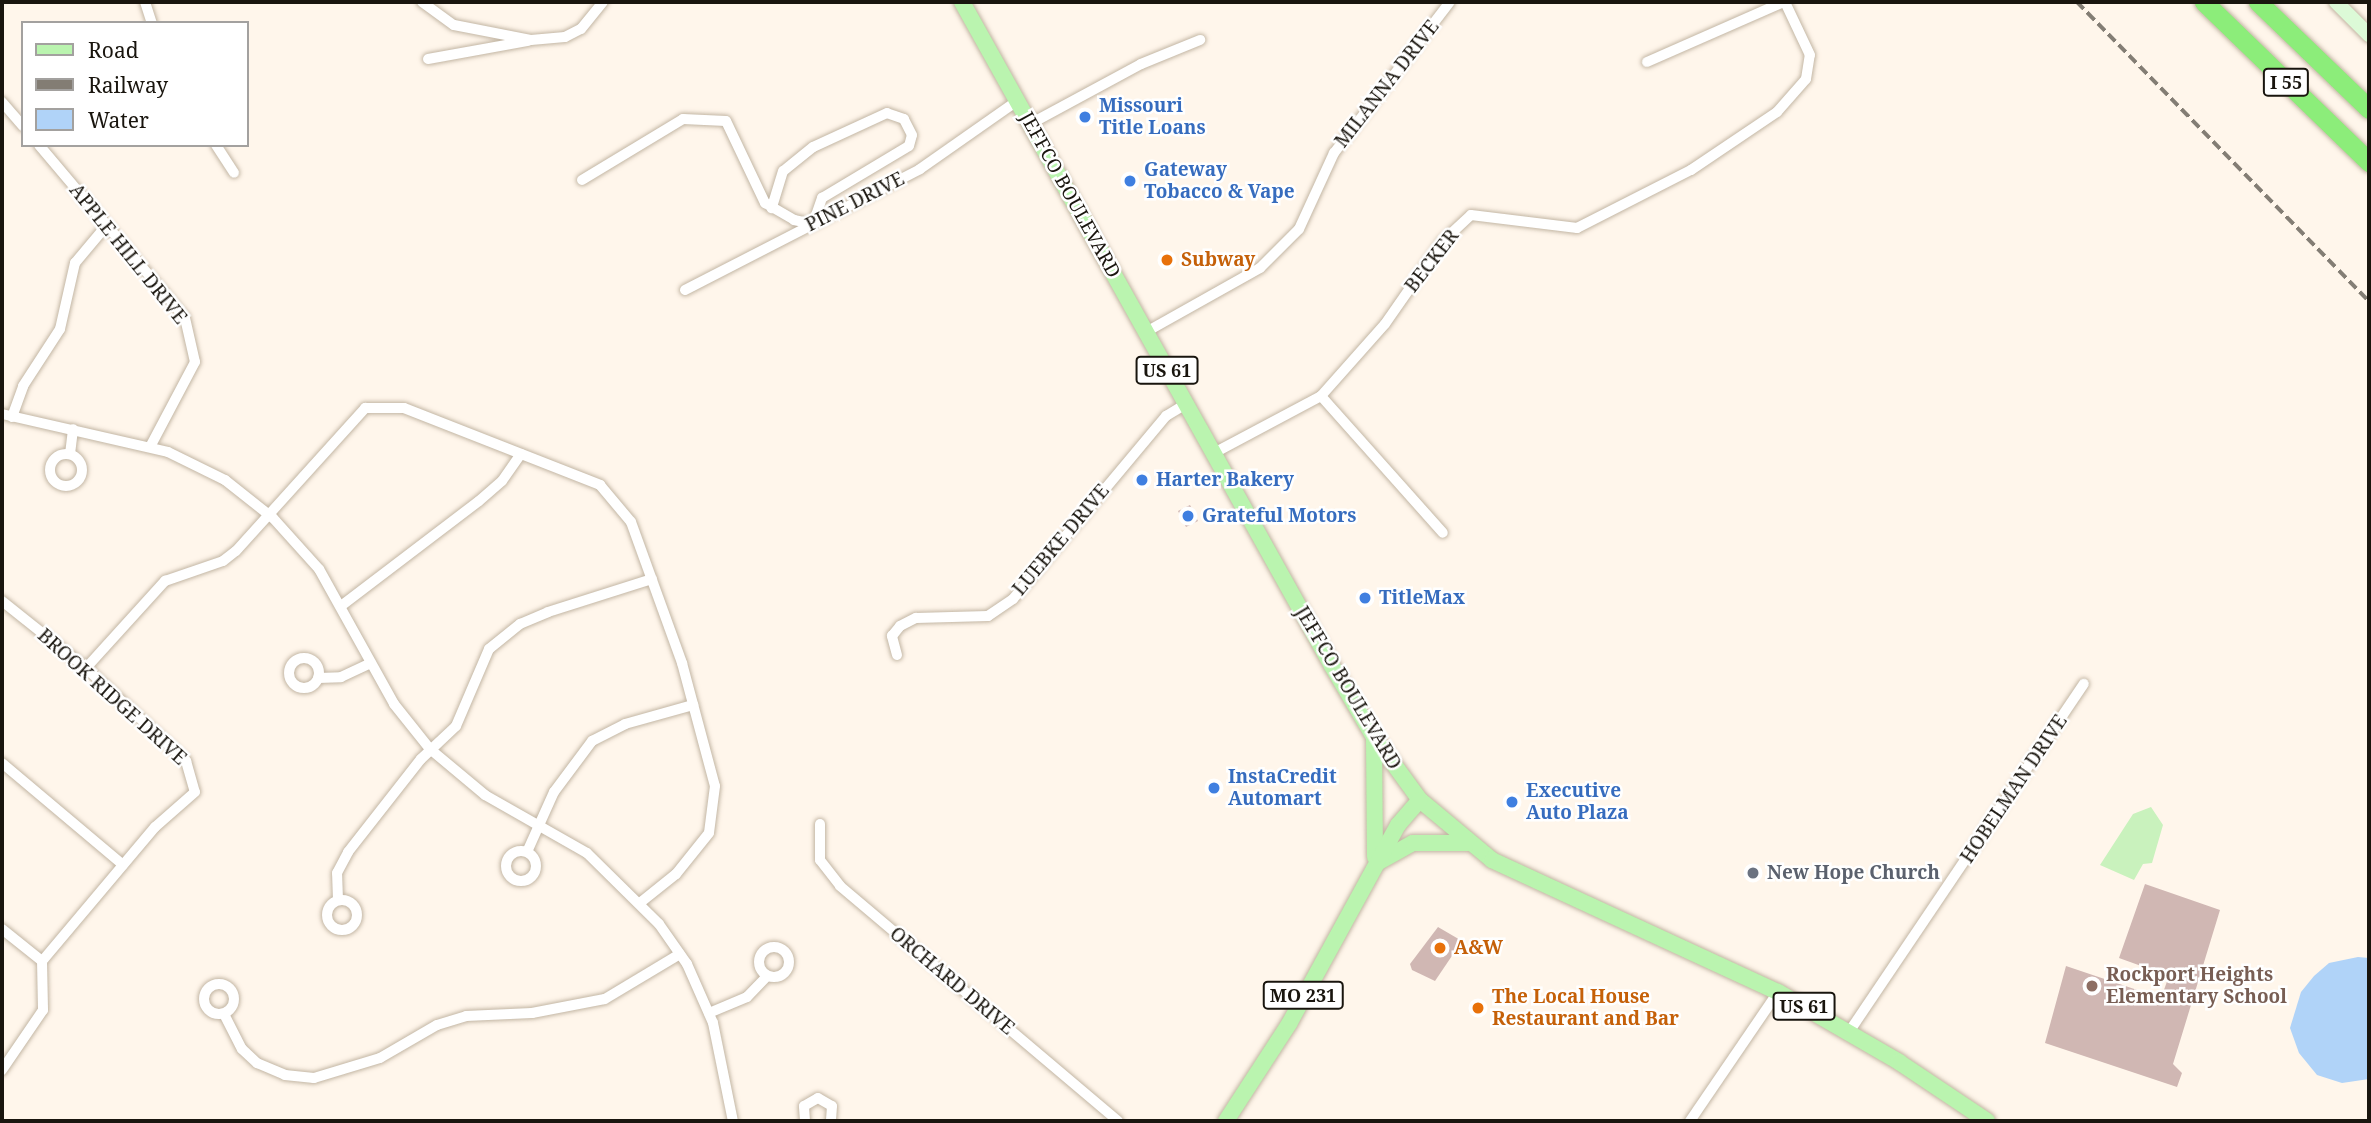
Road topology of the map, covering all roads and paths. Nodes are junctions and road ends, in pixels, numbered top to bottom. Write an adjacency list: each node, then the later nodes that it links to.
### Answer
1 (145, 2): 10 (street)
2 (422, 2): 12 (street)
3 (603, 2): 12 (street)
4 (962, 2): 16 (main road, JEFFCO BOULEVARD / US 61)
5 (1450, 2): 30 (street, MILANNA DRIVE)
6 (1784, 2): 15 (street); 31 (street, BECKER)
7 (2204, 2): 23 (highway, I 55)
8 (2258, 2): 18 (highway, I 55)
9 (2336, 2): 11 (street)
10 (151, 21)
11 (2369, 34)
12 (531, 40): 14 (street)
13 (1200, 40): 20 (street)
14 (428, 59)
15 (1647, 62)
16 (1017, 101): 20 (main road, JEFFCO BOULEVARD / US 61); 27 (street, PINE DRIVE)
17 (2, 102): 19 (street)
18 (2369, 109)
19 (21, 124)
20 (1030, 124): 30 (main road, JEFFCO BOULEVARD / US 61)
21 (41, 147): 28 (street, APPLE HILL DRIVE)
22 (217, 147): 24 (street)
23 (2369, 162)
24 (234, 173)
25 (582, 180): 26 (street)
26 (772, 208): 27 (street); 27 (street)
27 (813, 224): 29 (street, PINE DRIVE)
28 (106, 226): 33 (street); 35 (street, APPLE HILL DRIVE)
29 (685, 290)
30 (1146, 332): 32 (main road, JEFFCO BOULEVARD / US 61)
31 (1321, 396): 36 (street, BECKER); 40 (street)
32 (1186, 404): 36 (main road, JEFFCO BOULEVARD / US 61); 44 (street, LUEBKE DRIVE)
33 (7, 415): 34 (street)
34 (73, 429): 35 (street); 37 (street)
35 (151, 445): 39 (street)
36 (1214, 453): 50 (main road, JEFFCO BOULEVARD / US 61)
37 (70, 454)
38 (521, 454): 39 (street); 41 (street); 43 (street)
39 (268, 513): 43 (street); 46 (street)
40 (1443, 533)
41 (652, 579): 49 (street); 51 (street)
42 (2, 601): 46 (street, BROOK RIDGE DRIVE)
43 (341, 606): 45 (street)
44 (897, 655)
45 (371, 663): 47 (street); 51 (street)
46 (86, 668): 59 (street, BROOK RIDGE DRIVE)
47 (318, 678)
48 (2084, 684): 69 (street, HOBELMAN DRIVE)
49 (693, 705): 55 (street); 61 (street)
50 (1374, 737): 53 (main road, JEFFCO BOULEVARD / US 61); 58 (main road)
51 (430, 749): 55 (street); 60 (street)
52 (2, 763): 59 (street)
53 (1420, 800): 56 (main road, JEFFCO BOULEVARD / US 61); 58 (main road, MO 231)
54 (820, 824): 74 (street, ORCHARD DRIVE)
55 (541, 825): 57 (street); 61 (street)
56 (1469, 843): 58 (main road); 66 (main road, JEFFCO BOULEVARD / US 61)
57 (527, 852)
58 (1375, 864): 75 (main road, MO 231)
59 (123, 865): 64 (street, BROOK RIDGE DRIVE)
60 (338, 900)
61 (641, 902): 63 (street)
62 (2, 929): 64 (street)
63 (680, 954): 67 (street); 68 (street)
64 (42, 961): 70 (street)
65 (766, 976): 67 (street)
66 (1779, 992): 69 (main road, JEFFCO BOULEVARD / US 61); 76 (street)
67 (709, 1013): 71 (street)
68 (223, 1014)
69 (1849, 1032): 77 (main road, JEFFCO BOULEVARD / US 61)
70 (2, 1070)
71 (733, 1121)
72 (805, 1121): 73 (street)
73 (831, 1121)
74 (1118, 1121)
75 (1226, 1121)
76 (1690, 1121)
77 (1987, 1121)

